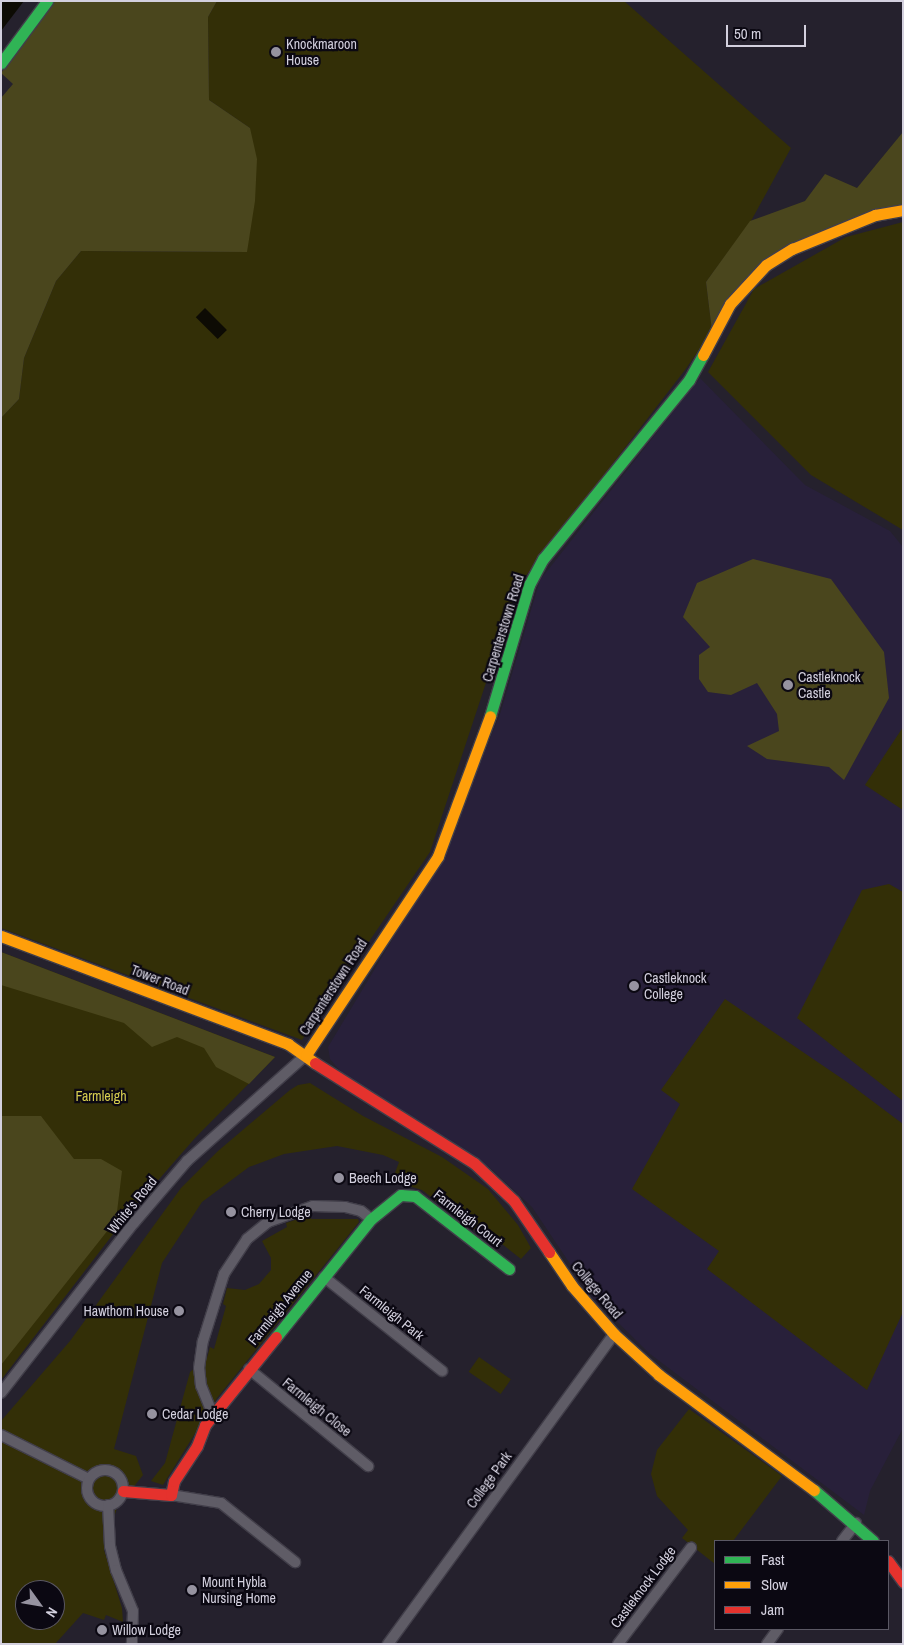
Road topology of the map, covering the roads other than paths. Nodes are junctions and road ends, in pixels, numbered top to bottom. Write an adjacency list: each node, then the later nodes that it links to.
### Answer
1 (47, 1): 2 (street)
2 (1, 63)
3 (903, 210): 5 (street, Carpenterstown Road)
4 (1, 936): 5 (street, Tower Road)
5 (306, 1055): 10 (street, College Road); 13 (street, White's Road)
6 (408, 1193): 7 (street, Farmleigh Avenue); 8 (street, Farmleigh Court)
7 (371, 1219): 9 (street, Farmleigh Avenue); 14 (street)
8 (509, 1269)
9 (324, 1277): 11 (street, Farmleigh Avenue); 12 (street, Farmleigh Park)
10 (614, 1334): 21 (street, College Road); 30 (street, College Park)
11 (249, 1369): 14 (street, Farmleigh Avenue); 16 (street, Farmleigh Close)
12 (442, 1371)
13 (1, 1393)
14 (213, 1415): 19 (street, Farmleigh Avenue)
15 (1, 1435): 17 (street)
16 (368, 1466)
17 (89, 1479): 18 (street); 20 (street)
18 (123, 1491): 19 (street); 20 (street)
19 (171, 1495): 25 (street)
20 (108, 1505): 29 (street)
21 (856, 1523): 22 (street); 23 (street, College Road)
22 (843, 1540)
23 (872, 1540)
24 (691, 1548): 31 (street, Castleknock Lodge)
25 (295, 1562)
26 (889, 1562): 27 (street)
27 (903, 1582)
28 (777, 1630): 32 (street)
29 (132, 1644)
30 (388, 1644)
31 (618, 1644)
32 (767, 1644)

